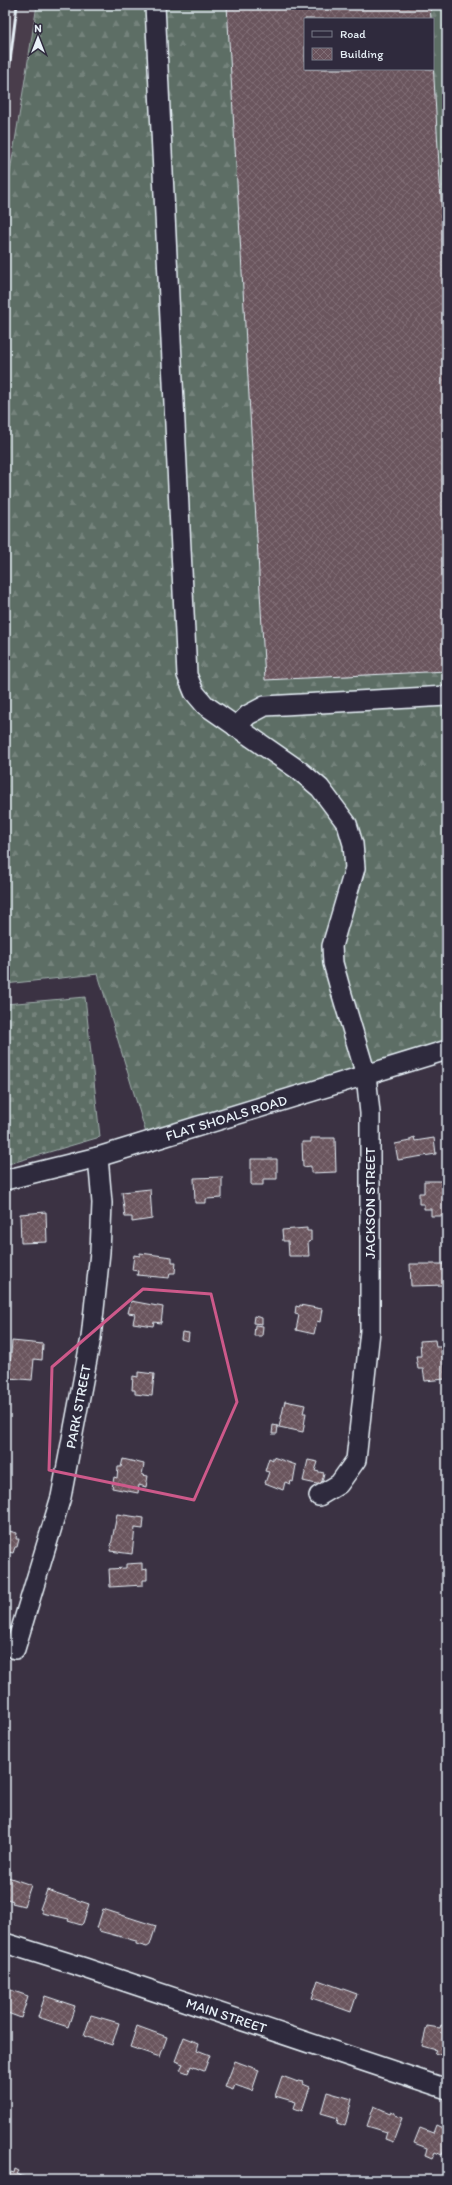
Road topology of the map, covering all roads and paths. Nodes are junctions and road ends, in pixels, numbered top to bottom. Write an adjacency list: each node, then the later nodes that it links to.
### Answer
1 (155, 5): 3 (street, JACKSON STREET)
2 (447, 696): 3 (street)
3 (236, 727): 5 (street, JACKSON STREET)
4 (447, 1050): 5 (street, FLAT SHOALS ROAD)
5 (366, 1075): 6 (street, FLAT SHOALS ROAD); 8 (street, JACKSON STREET)
6 (98, 1157): 7 (street, FLAT SHOALS ROAD); 9 (street, PARK STREET)
7 (5, 1180)
8 (319, 1496)
9 (15, 1649)
10 (5, 1943): 11 (street, MAIN STREET)
11 (447, 2089)

